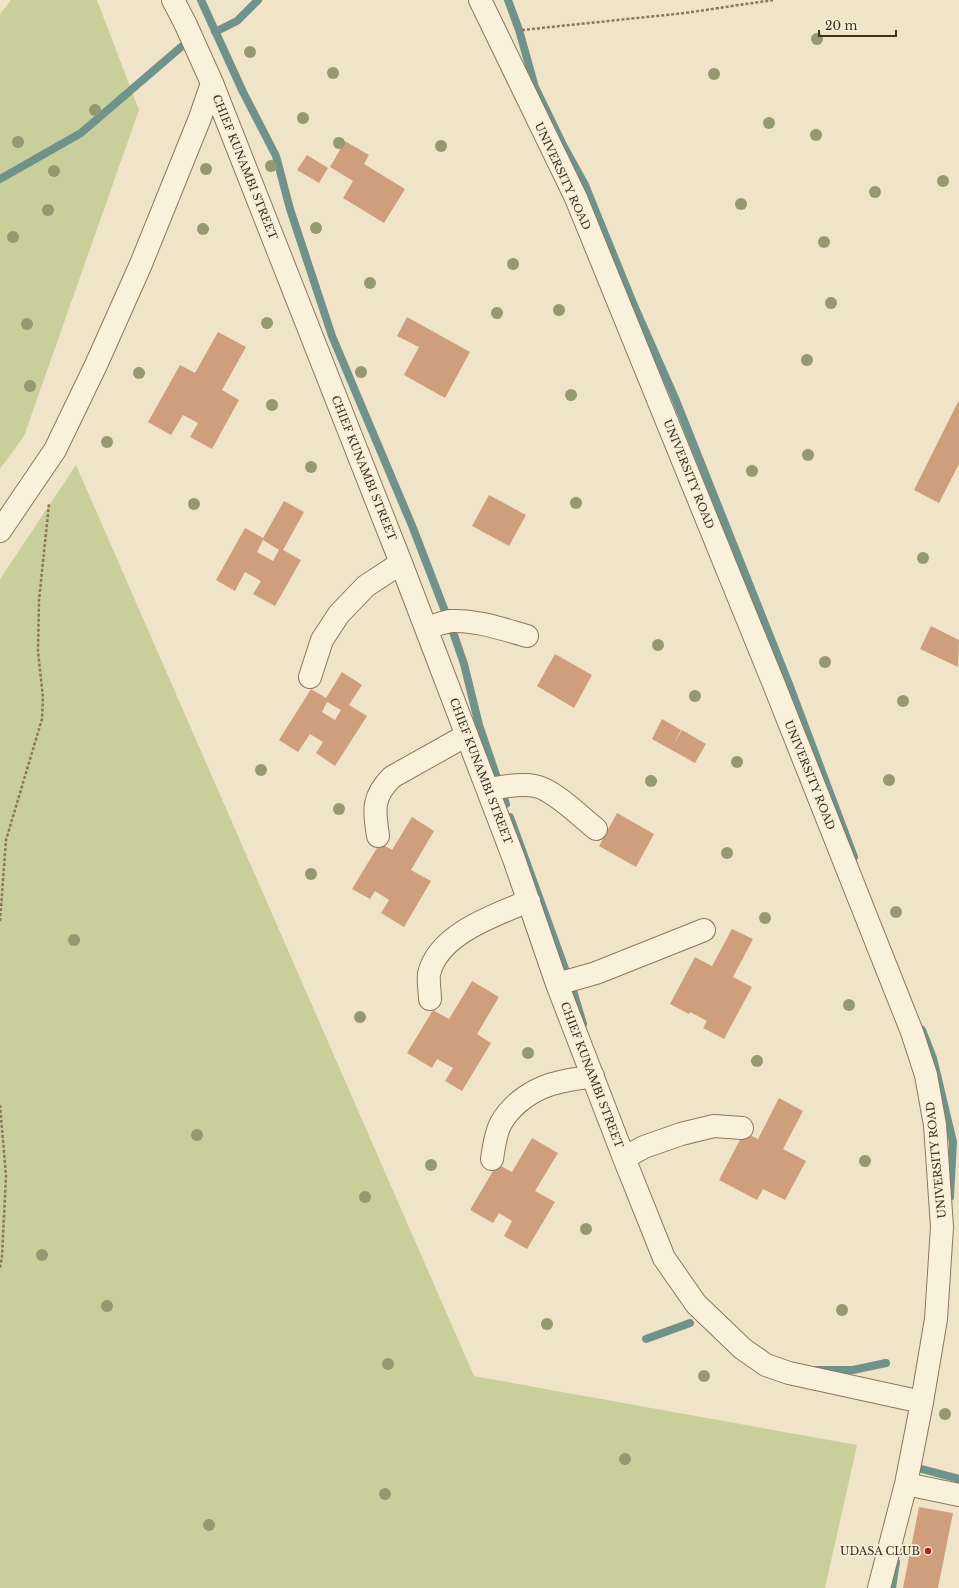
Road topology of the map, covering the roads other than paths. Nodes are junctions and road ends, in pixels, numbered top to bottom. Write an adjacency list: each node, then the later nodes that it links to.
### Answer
1 (173, 0): 3 (street, CHIEF KUNAMBI STREET)
2 (480, 0): 21 (street, UNIVERSITY ROAD)
3 (212, 83): 4 (street); 5 (street, CHIEF KUNAMBI STREET)
4 (0, 531)
5 (402, 562): 6 (street, CHIEF KUNAMBI STREET); 8 (street)
6 (426, 628): 7 (street); 9 (street, CHIEF KUNAMBI STREET)
7 (527, 636)
8 (310, 676)
9 (467, 735): 10 (street, CHIEF KUNAMBI STREET); 12 (street)
10 (488, 789): 11 (street); 13 (street, CHIEF KUNAMBI STREET)
11 (596, 829)
12 (378, 836)
13 (529, 902): 15 (street, CHIEF KUNAMBI STREET); 16 (street)
14 (704, 930): 15 (street)
15 (557, 984): 17 (street, CHIEF KUNAMBI STREET)
16 (430, 999)
17 (593, 1076): 19 (street, CHIEF KUNAMBI STREET); 20 (street)
18 (742, 1128): 19 (street)
19 (624, 1158): 21 (street, CHIEF KUNAMBI STREET)
20 (492, 1159)
21 (922, 1402): 22 (street, UNIVERSITY ROAD)
22 (906, 1484): 23 (street); 24 (street, UNIVERSITY ROAD)
23 (959, 1495)
24 (879, 1588)

